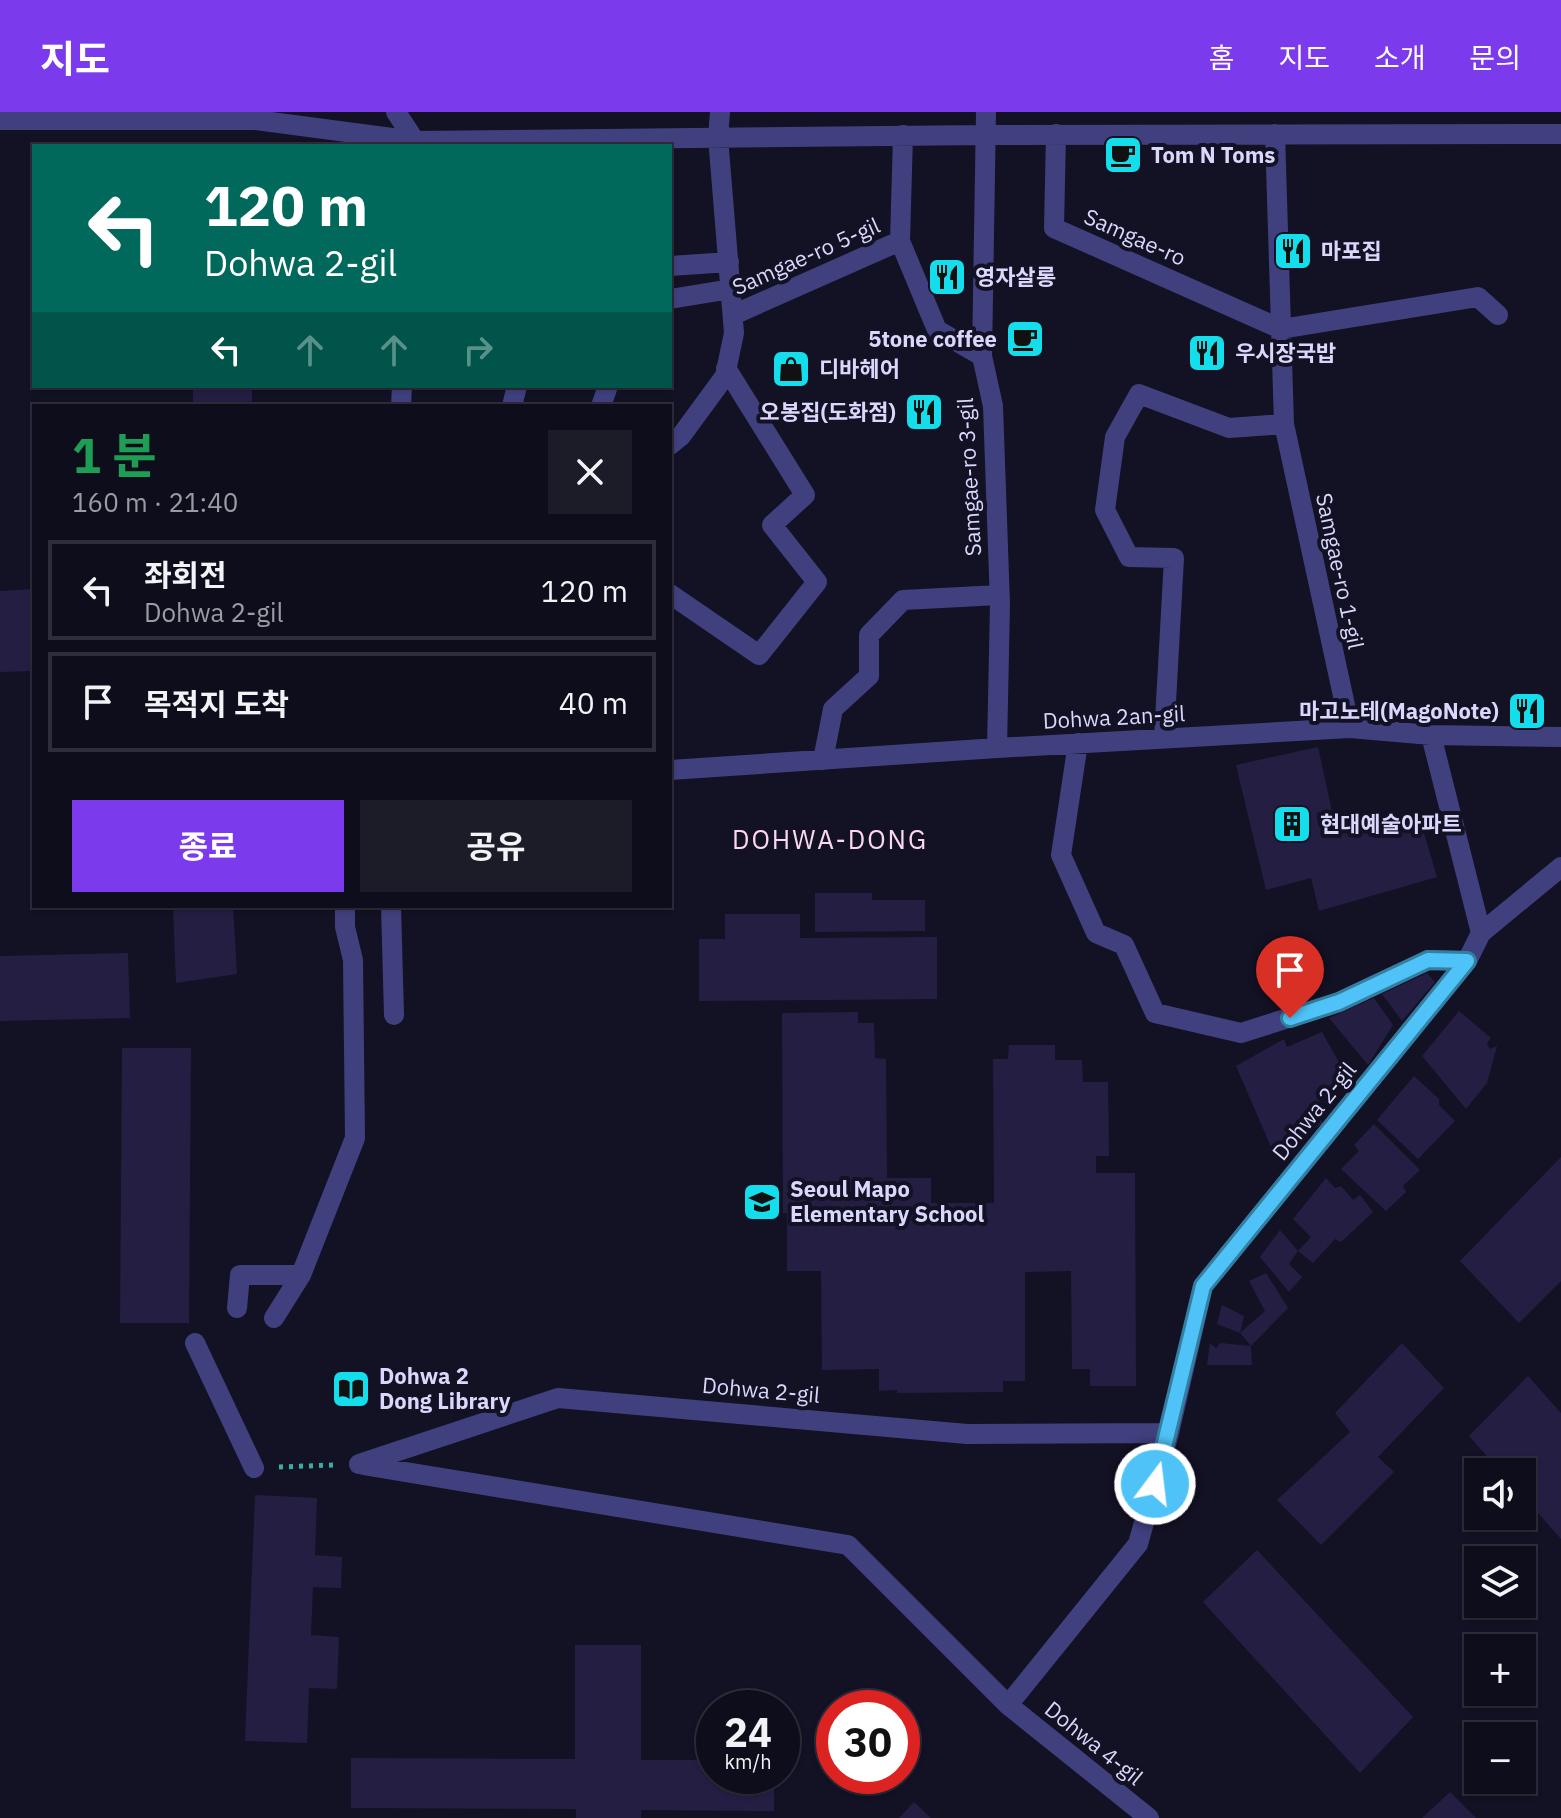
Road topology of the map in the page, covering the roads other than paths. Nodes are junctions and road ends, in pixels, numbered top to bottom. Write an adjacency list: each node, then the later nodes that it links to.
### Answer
1 (396, 112): 11 (street)
2 (720, 112): 10 (street, Samgae-ro 5-gil)
3 (986, 112): 9 (street, Samgae-ro 3-gil)
4 (0, 120): 11 (street)
5 (1056, 134): 6 (street); 9 (street); 19 (street, Samgae-ro)
6 (1275, 134): 7 (street); 19 (street, Samgae-ro 1-gil)
7 (1561, 134)
8 (903, 135): 9 (street); 10 (street); 12 (street)
9 (985, 135): 20 (street, Samgae-ro 3-gil)
10 (718, 137): 11 (street); 13 (street, Samgae-ro 5-gil)
11 (414, 143)
12 (900, 241): 17 (street, Samgae-ro 5-gil); 20 (street)
13 (729, 262): 14 (street, Samgae-ro 5-gil); 15 (street, Samgae-ro 5-gil)
14 (672, 266)
15 (731, 289): 16 (street, Samgae-ro 5-gil); 17 (street, Samgae-ro 5-gil)
16 (672, 299)
17 (733, 315): 21 (street, Samgae-ro 5-gil)
18 (1498, 315): 19 (street)
19 (1281, 329): 22 (street, Samgae-ro 1-gil)
20 (982, 356): 25 (street, Samgae-ro 3-gil)
21 (726, 368): 23 (street, Samgae-ro 5-gil); 24 (street)
22 (1284, 424): 26 (street, Samgae-ro 1-gil); 29 (street)
23 (672, 443)
24 (672, 595)
25 (999, 595): 31 (street, Samgae-ro 3-gil); 32 (street)
26 (1350, 728): 27 (street, Dohwa 2an-gil); 29 (street, Dohwa 2an-gil)
27 (1431, 735): 28 (street, Dohwa 2an-gil); 37 (street)
28 (1561, 737)
29 (1164, 738): 30 (street, Dohwa 2an-gil)
30 (1078, 743): 31 (street, Dohwa 2an-gil); 38 (street)
31 (997, 748): 32 (street, Dohwa 2an-gil)
32 (823, 760): 33 (street, Dohwa 2an-gil)
33 (672, 770)
34 (1561, 867): 37 (street, Dohwa 2-gil)
35 (345, 908): 40 (street)
36 (391, 908): 39 (street)
37 (1481, 933): 38 (street, Dohwa 2-gil)
38 (1467, 961): 44 (street, Dohwa 2-gil)
39 (394, 1015)
40 (301, 1275): 41 (street); 42 (street)
41 (237, 1308)
42 (274, 1318)
43 (195, 1343): 46 (street)
44 (1169, 1433): 45 (street, Dohwa 2-gil); 47 (street, Dohwa 2-gil)
45 (359, 1464): 47 (street, Dohwa 4-gil)
46 (254, 1468)
47 (1008, 1705): 48 (street, Dohwa 4-gil)
48 (1149, 1818)

